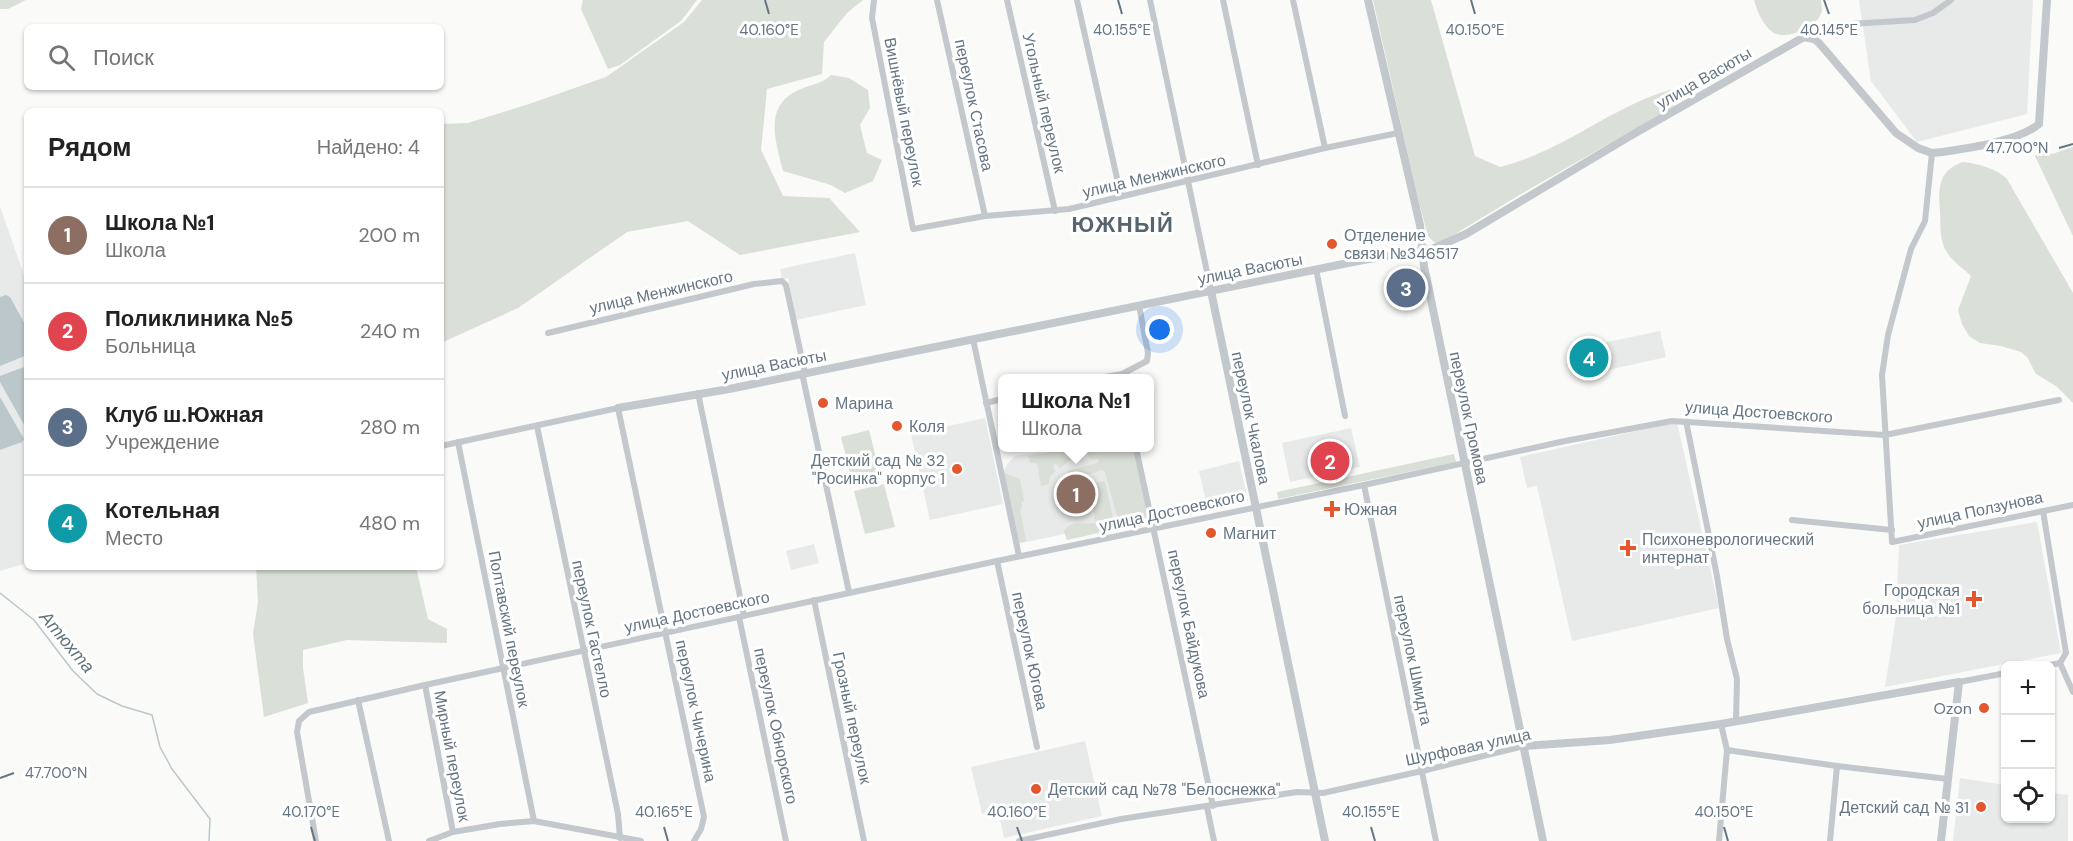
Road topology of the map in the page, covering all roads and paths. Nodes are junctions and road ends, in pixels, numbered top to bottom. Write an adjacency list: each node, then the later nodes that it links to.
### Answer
1 (874, 0): 20 (street, Вишнёвый переулок)
2 (937, 0): 19 (street, переулок Стасова)
3 (1007, 0): 18 (street, Угольный переулок)
4 (1077, 0): 17 (street)
5 (1150, 0): 16 (street, переулок Чкалова)
6 (1223, 0): 15 (street)
7 (1293, 0): 13 (street)
8 (1368, 0): 12 (street, переулок Громова)
9 (1951, 0): 11 (street)
10 (2047, 0): 14 (street)
11 (1808, 37): 14 (street); 21 (street, улица Васюты)
12 (1398, 133): 13 (street, улица Менжинского); 21 (street, переулок Громова)
13 (1325, 148): 15 (street, улица Менжинского)
14 (1932, 153): 37 (street)
15 (1258, 165): 16 (street, улица Менжинского)
16 (1190, 182): 17 (street, улица Менжинского); 23 (street, переулок Чкалова)
17 (1121, 196): 18 (street, улица Менжинского)
18 (1055, 211): 19 (street, улица Менжинского)
19 (985, 216): 20 (street, улица Менжинского)
20 (913, 229)
21 (1423, 251): 22 (street, улица Васюты); 41 (street, переулок Громова)
22 (1316, 269): 23 (street, улица Васюты); 34 (street)
23 (1211, 291): 24 (street, улица Васюты); 44 (street, переулок Чкалова)
24 (1139, 305): 26 (street, улица Васюты); 28 (street)
25 (548, 333): 27 (street, улица Менжинского)
26 (973, 339): 27 (street, улица Васюты); 32 (street)
27 (803, 373): 29 (street, улица Васюты); 51 (street)
28 (1125, 374)
29 (698, 393): 33 (street, улица Васюты); 53 (street, переулок Обнорского)
30 (998, 400): 32 (street)
31 (2059, 400): 37 (street, улица Достоевского)
32 (986, 403): 49 (street)
33 (618, 408): 36 (street, улица Васюты); 54 (street, переулок Чичерина)
34 (1345, 416)
35 (1686, 421): 37 (street, улица Достоевского); 41 (street, улица Достоевского); 64 (street)
36 (537, 426): 38 (street, улица Васюты); 55 (street, переулок Гастелло)
37 (1885, 435): 48 (street)
38 (458, 442): 39 (street, улица Васюты); 58 (street, Полтавский переулок)
39 (444, 445)
40 (1137, 452): 47 (street, переулок Байдукова)
41 (1464, 462): 42 (street, улица Достоевского); 66 (street, переулок Громова)
42 (1364, 485): 44 (street, улица Достоевского); 70 (street, переулок Шмидта)
43 (2073, 505): 45 (street, улица Ползунова)
44 (1256, 507): 47 (street, улица Достоевского); 72 (street, переулок Чкалова)
45 (2043, 511): 48 (street, улица Ползунова); 56 (street)
46 (1792, 520): 48 (street)
47 (1155, 529): 49 (street, улица Достоевского); 73 (street, переулок Байдукова)
48 (1892, 531)
49 (1019, 556): 50 (street, улица Достоевского)
50 (997, 561): 51 (street, улица Достоевского); 67 (street, переулок Югова)
51 (849, 592): 52 (street, улица Достоевского)
52 (813, 600): 53 (street, улица Достоевского); 83 (street, Грозный переулок)
53 (742, 616): 54 (street, улица Достоевского); 82 (street, переулок Обнорского)
54 (666, 633): 55 (street, улица Достоевского); 81 (street, переулок Чичерина)
55 (583, 651): 58 (street, улица Достоевского); 76 (street, переулок Гастелло)
56 (2060, 663): 57 (street); 62 (street)
57 (2055, 664)
58 (503, 669): 61 (street, улица Достоевского); 74 (street, Полтавский переулок)
59 (2001, 674): 60 (street)
60 (1959, 682): 64 (street, Шурфовая улица); 71 (street)
61 (424, 685): 63 (street, улица Достоевского); 75 (street, Мирный переулок)
62 (2073, 692)
63 (358, 700): 77 (street, улица Достоевского); 78 (street)
64 (1736, 721): 65 (street, Шурфовая улица)
65 (1721, 724): 66 (street, Шурфовая улица); 68 (street)
66 (1524, 746): 70 (street, Шурфовая улица); 88 (street, переулок Громова)
67 (1036, 747)
68 (1727, 750): 69 (street); 89 (street)
69 (1837, 766): 71 (street); 90 (street)
70 (1422, 771): 72 (street, Шурфовая улица); 87 (street, переулок Шмидта)
71 (1948, 779): 91 (street)
72 (1314, 791): 73 (street, Шурфовая улица); 86 (street, переулок Чкалова)
73 (1210, 807): 84 (street, Шурфовая улица); 85 (street, переулок Байдукова)
74 (534, 821): 75 (street); 76 (street)
75 (453, 832): 79 (street)
76 (620, 838): 80 (street)
77 (316, 841)
78 (389, 841)
79 (429, 841)
80 (641, 841)
81 (694, 841)
82 (786, 841)
83 (864, 841)
84 (1019, 841)
85 (1214, 841)
86 (1325, 841)
87 (1436, 841)
88 (1543, 841)
89 (1719, 841)
90 (1830, 841)
91 (1941, 841)

